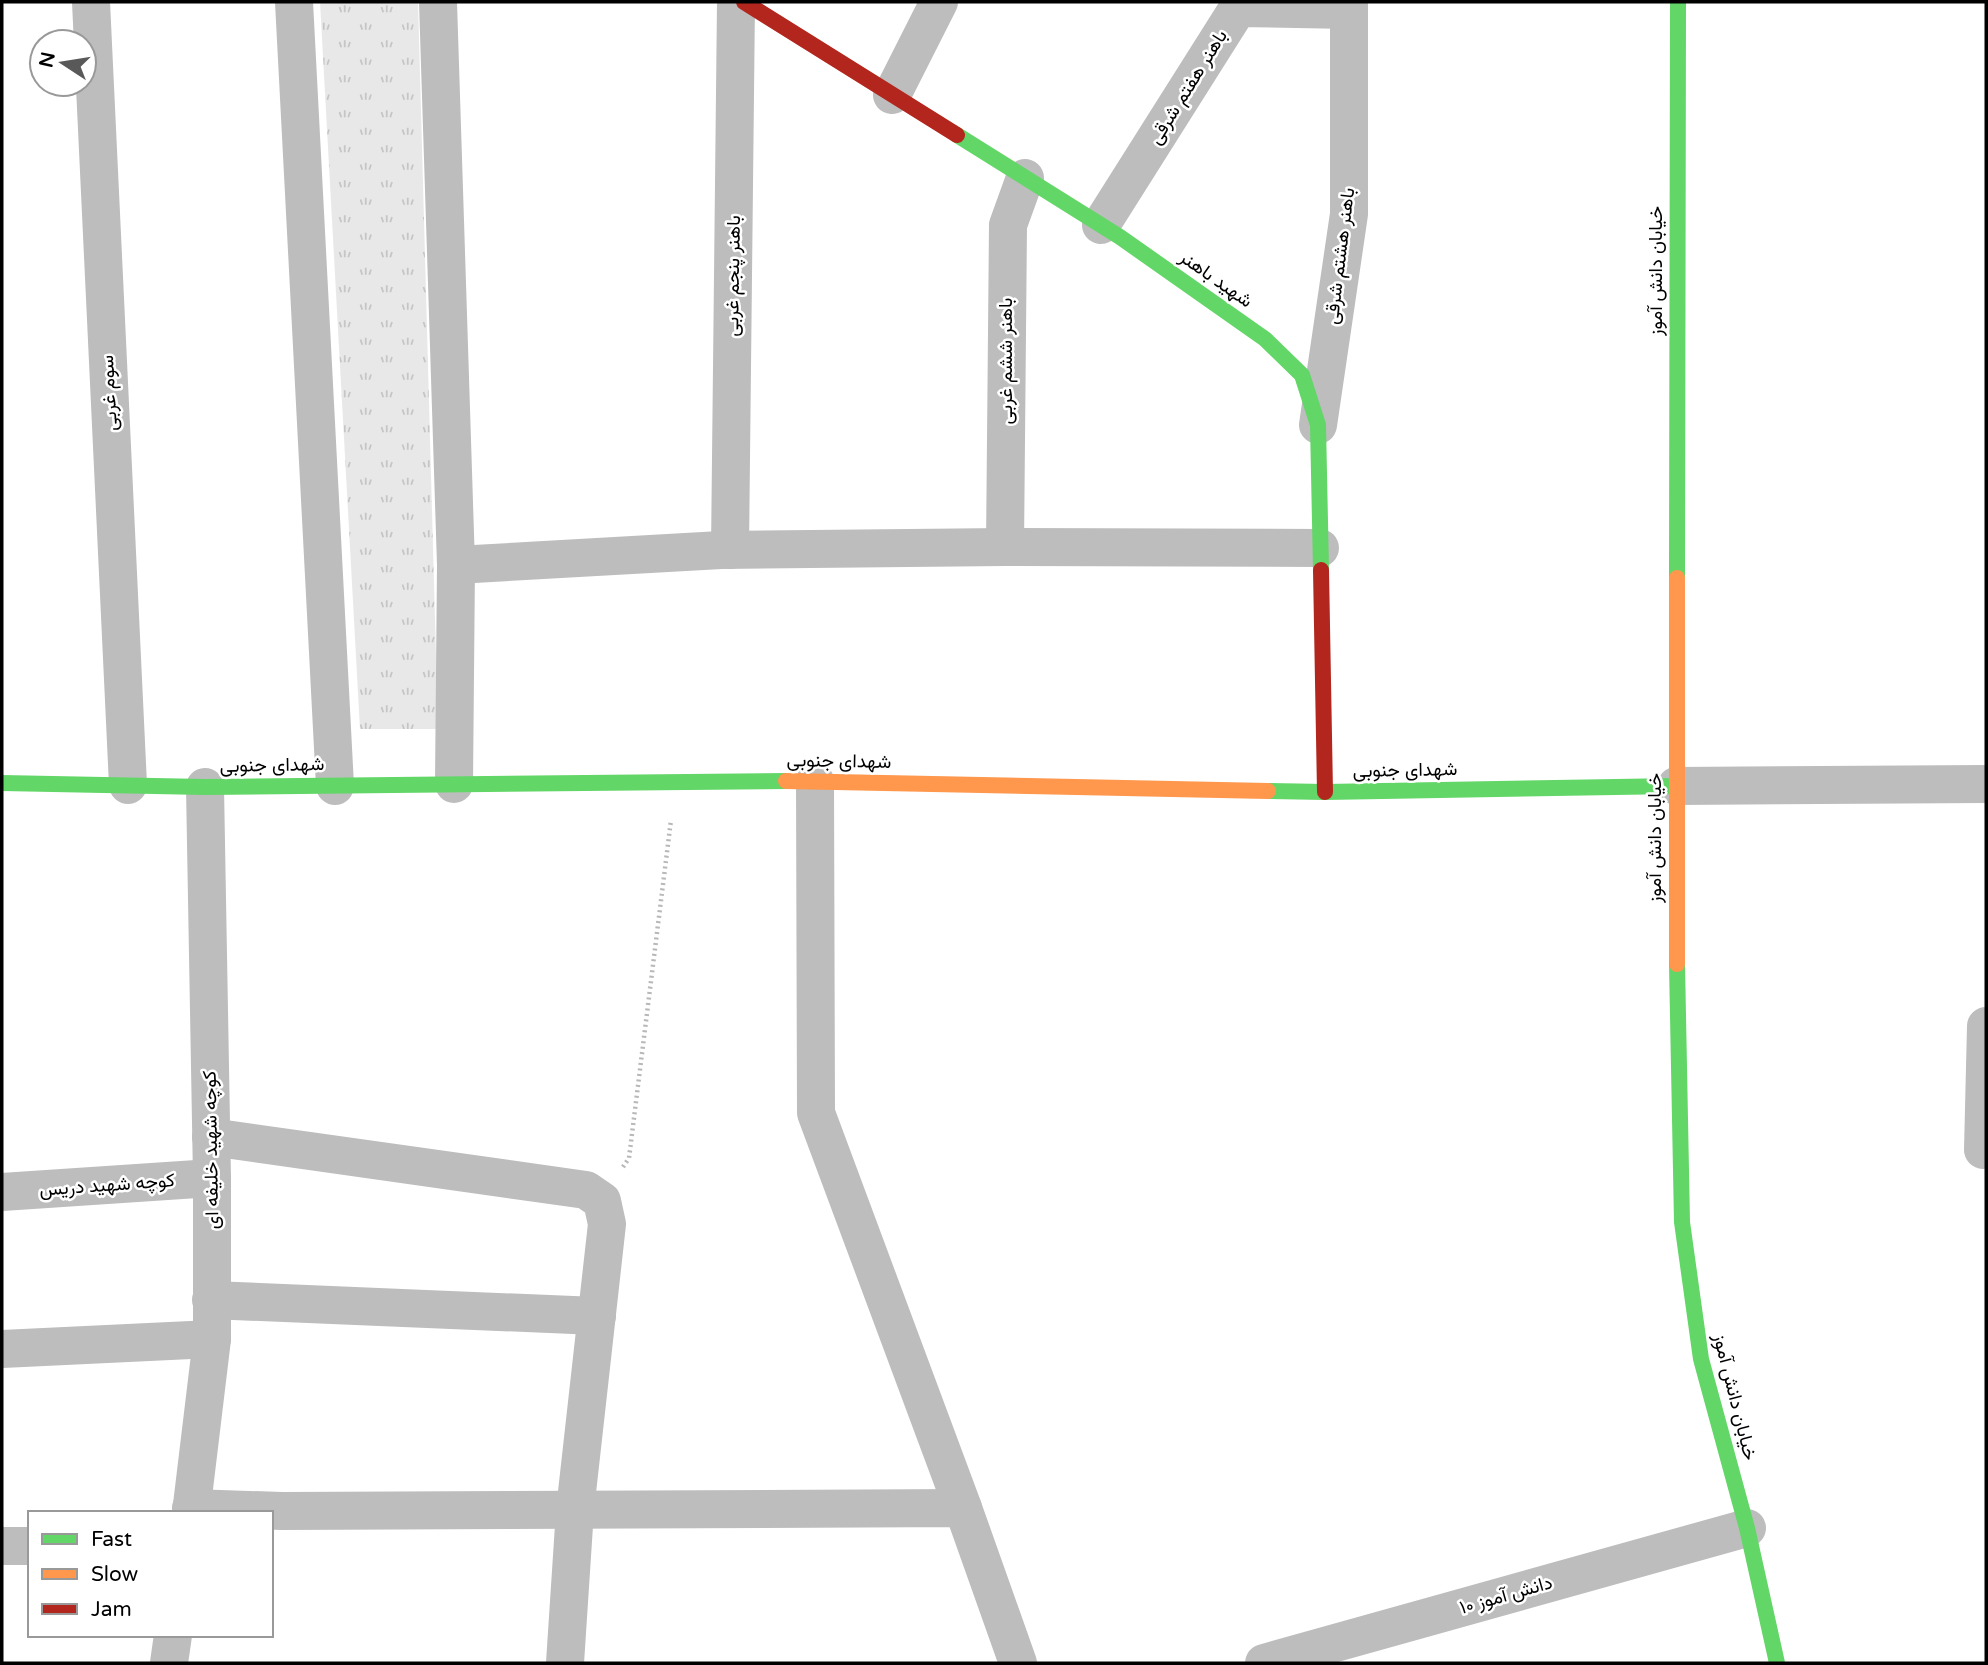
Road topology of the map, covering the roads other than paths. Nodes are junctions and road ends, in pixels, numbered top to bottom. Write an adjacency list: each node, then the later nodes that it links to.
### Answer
1 (91, 2): 21 (street, سوم غربی)
2 (294, 2): 22 (street)
3 (438, 2): 16 (street)
4 (736, 2): 15 (street, باهنر پنجم غربی)
5 (744, 2): 9 (street, شهید باهنر)
6 (939, 2): 9 (street)
7 (1678, 2): 23 (street, خیابان دانش آموز)
8 (1349, 6): 11 (street, باهنر هفتم شرقی); 12 (street, باهنر هشتم شرقی)
9 (892, 95): 10 (street, شهید باهنر)
10 (1026, 178): 11 (street, شهید باهنر); 13 (street, باهنر ششم غربی)
11 (1101, 225): 12 (street, شهید باهنر)
12 (1318, 425): 14 (street, شهید باهنر)
13 (1005, 547): 14 (street); 15 (street)
14 (1320, 548): 25 (street, شهید باهنر)
15 (730, 550): 16 (street)
16 (456, 565): 19 (street)
17 (814, 781): 19 (street, شهدای جنوبی); 25 (street, شهدای جنوبی); 35 (street)
18 (2, 783): 21 (street, شهدای جنوبی)
19 (454, 784): 22 (street, شهدای جنوبی)
20 (1986, 784): 23 (street)
21 (128, 785): 24 (street, شهدای جنوبی)
22 (335, 786): 24 (street, شهدای جنوبی)
23 (1676, 786): 25 (street, شهدای جنوبی); 38 (street, خیابان دانش آموز)
24 (205, 787): 27 (street, کوچه شهید خلیفه ای)
25 (1325, 792)
26 (1986, 1027): 28 (street)
27 (211, 1137): 29 (street, کوچه شهید خلیفه ای); 32 (street)
28 (1986, 1149)
29 (212, 1178): 30 (street, کوچه شهید دریس); 31 (street, کوچه شهید خلیفه ای)
30 (2, 1192)
31 (211, 1300): 32 (street); 33 (street, کوچه شهید خلیفه ای)
32 (597, 1316): 36 (street)
33 (212, 1339): 34 (street); 37 (street, کوچه شهید خلیفه ای)
34 (2, 1349)
35 (964, 1508): 36 (street); 44 (street)
36 (575, 1510): 37 (street); 43 (street)
37 (191, 1511)
38 (1747, 1528): 45 (street, دانش آموز ۱۰); 46 (street, خیابان دانش آموز)
39 (2, 1546): 40 (street)
40 (28, 1546)
41 (173, 1637): 42 (street)
42 (169, 1663)
43 (565, 1663)
44 (1018, 1663)
45 (1264, 1663)
46 (1777, 1663)

